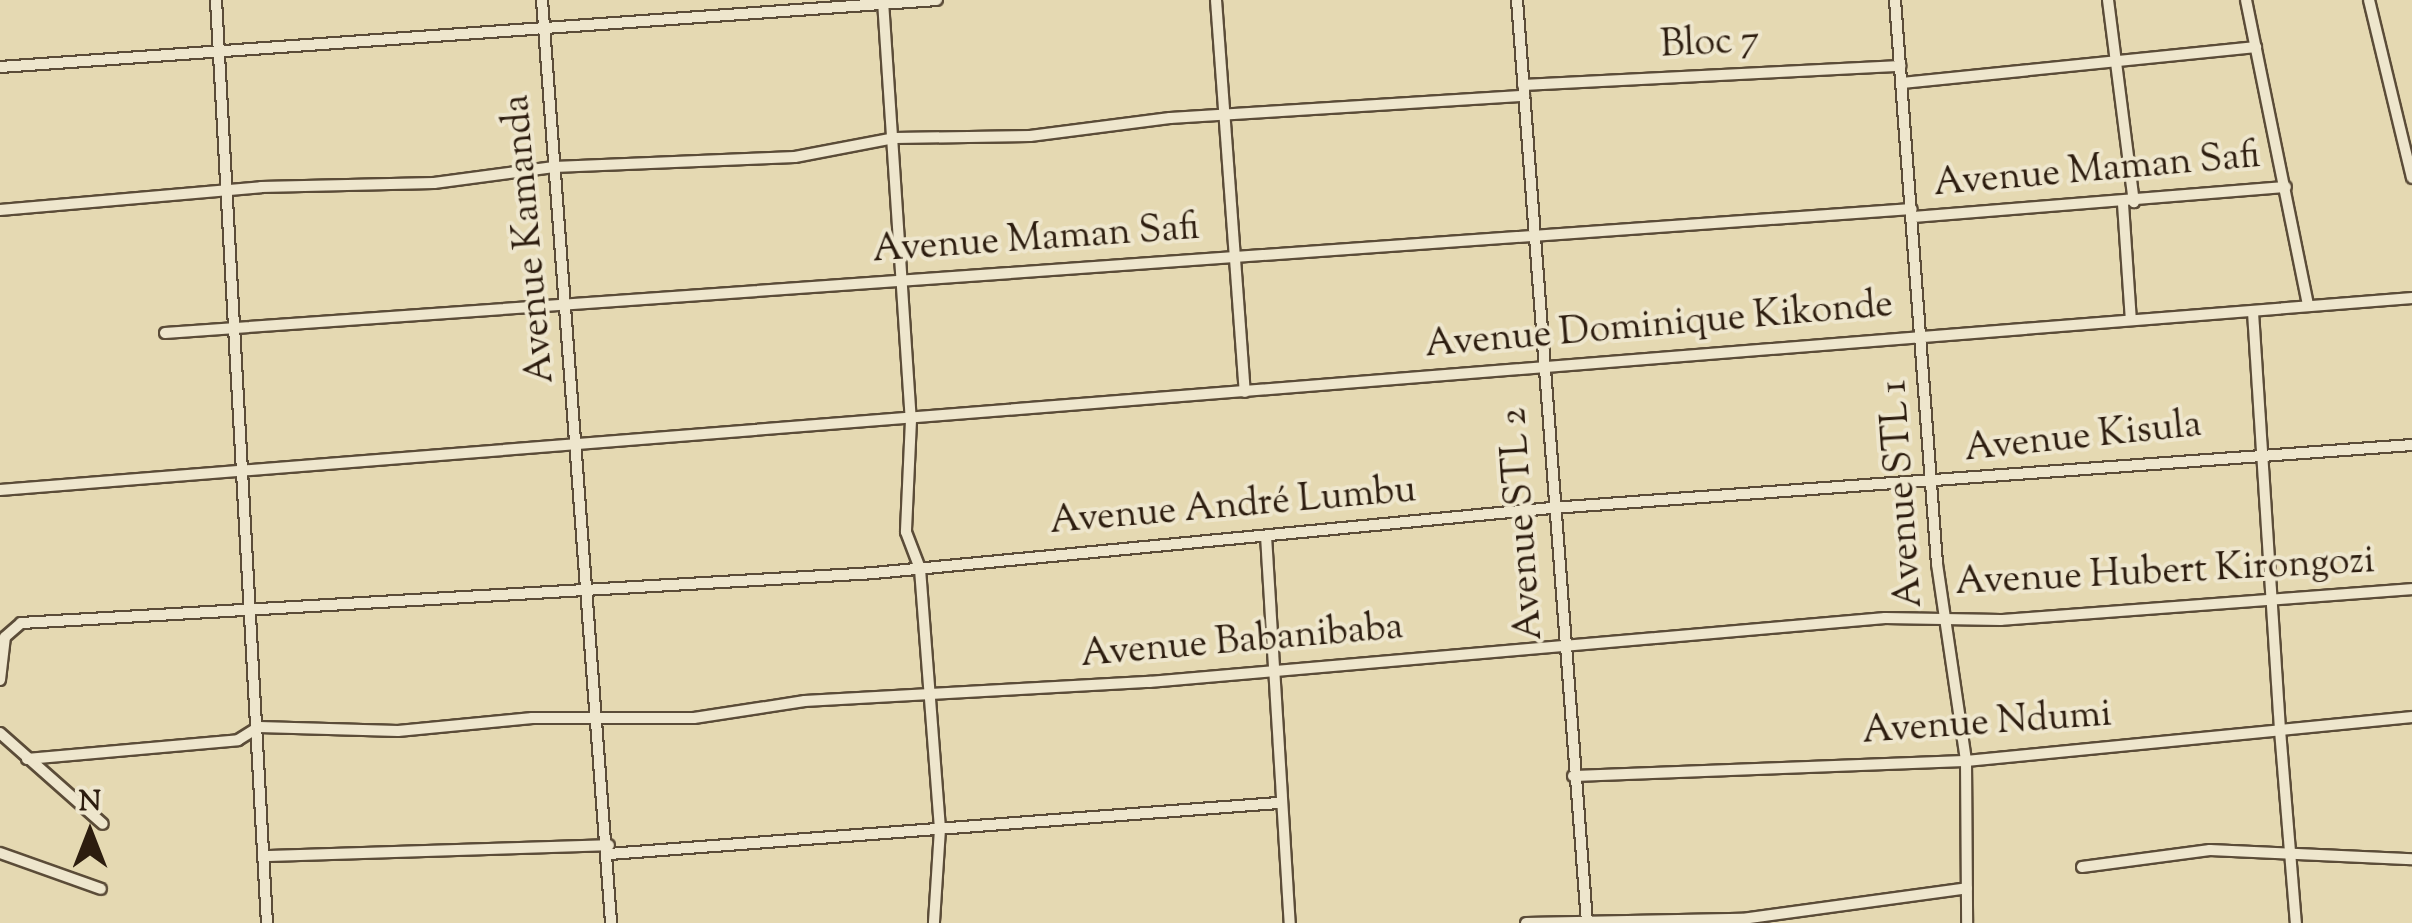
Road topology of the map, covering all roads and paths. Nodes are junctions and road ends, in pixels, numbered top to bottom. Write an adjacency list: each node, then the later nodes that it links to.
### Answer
1 (216, 0): 13 (street)
2 (542, 0): 11 (street, Avenue Kamanda)
3 (937, 0): 10 (street)
4 (1216, 0): 20 (street)
5 (1516, 0): 18 (street, Avenue STL 2)
6 (1895, 0): 16 (street, Avenue STL 1)
7 (2108, 0): 14 (street)
8 (2246, 0): 12 (street)
9 (2370, 0): 21 (street)
10 (883, 2): 11 (street); 22 (street)
11 (545, 30): 13 (street); 23 (street, Avenue Kamanda)
12 (2256, 47): 14 (street); 25 (street)
13 (218, 50): 15 (street); 26 (street)
14 (2116, 60): 17 (street); 27 (street)
15 (0, 66)
16 (1901, 66): 17 (street, Avenue STL 1); 18 (street, Bloc 7)
17 (1902, 83): 29 (street, Avenue STL 1)
18 (1523, 90): 20 (street, Bloc 7); 30 (street, Avenue STL 2)
19 (2412, 117): 21 (street)
20 (1226, 118): 22 (street, Bloc 7); 31 (street)
21 (2397, 118): 24 (street)
22 (896, 138): 23 (street, Bloc 7); 32 (street)
23 (554, 167): 26 (street, Bloc 7); 35 (street, Avenue Kamanda)
24 (2412, 178)
25 (2286, 186): 27 (street, Avenue Maman Safi); 34 (street)
26 (223, 194): 28 (street, Bloc 7); 38 (street)
27 (2128, 203): 29 (street, Avenue Maman Safi); 37 (street)
28 (0, 210)
29 (1912, 213): 30 (street, Avenue Maman Safi); 40 (street, Avenue STL 1)
30 (1536, 237): 31 (street, Avenue Maman Safi); 41 (street, Avenue STL 2)
31 (1235, 256): 32 (street, Avenue Maman Safi); 42 (street)
32 (901, 283): 35 (street, Avenue Maman Safi); 43 (street)
33 (2412, 298): 34 (street, Avenue Dominique Kikonde)
34 (2308, 305): 36 (street, Avenue Dominique Kikonde)
35 (568, 306): 38 (street, Avenue Maman Safi); 44 (street, Avenue Kamanda)
36 (2253, 312): 37 (street, Avenue Dominique Kikonde); 46 (street)
37 (2131, 320): 40 (street, Avenue Dominique Kikonde)
38 (232, 329): 39 (street, Avenue Maman Safi); 47 (street)
39 (165, 333)
40 (1923, 336): 41 (street, Avenue Dominique Kikonde); 48 (street, Avenue STL 1)
41 (1543, 365): 42 (street, Avenue Dominique Kikonde); 50 (street, Avenue STL 2)
42 (1245, 392): 43 (street, Avenue Dominique Kikonde)
43 (911, 420): 44 (street, Avenue Dominique Kikonde); 52 (street)
44 (576, 444): 47 (street, Avenue Dominique Kikonde); 53 (street)
45 (2412, 445): 46 (street, Avenue Kisula)
46 (2262, 451): 48 (street, Avenue Kisula); 55 (street)
47 (238, 467): 49 (street, Avenue Dominique Kikonde); 56 (street)
48 (1935, 485): 50 (street, Avenue Kisula); 57 (street, Avenue STL 1)
49 (0, 490)
50 (1552, 508): 51 (street, Avenue André Lumbu); 58 (street, Avenue STL 2)
51 (1266, 536): 52 (street, Avenue André Lumbu); 59 (street)
52 (920, 569): 53 (street, Avenue André Lumbu); 61 (street)
53 (586, 587): 56 (street, Avenue André Lumbu); 63 (street)
54 (2412, 589): 55 (street, Avenue Hubert Kirongozi)
55 (2270, 594): 57 (street, Avenue Hubert Kirongozi); 65 (street)
56 (250, 607): 60 (street, Avenue André Lumbu); 64 (street)
57 (1942, 618): 58 (street, Avenue Hubert Kirongozi); 68 (street, Avenue STL 1)
58 (1564, 646): 59 (street, Avenue Babanibaba); 69 (street, Avenue STL 2)
59 (1271, 671): 61 (street, Avenue Babanibaba); 70 (street)
60 (0, 680)
61 (926, 698): 63 (street, Avenue Babanibaba); 72 (street)
62 (2412, 716): 65 (street, Avenue Ndumi)
63 (598, 718): 64 (street, Avenue Babanibaba); 73 (street)
64 (259, 727): 67 (street, Avenue Babanibaba); 76 (street)
65 (2280, 730): 68 (street, Avenue Ndumi); 75 (street)
66 (0, 733): 67 (street)
67 (26, 759): 71 (street)
68 (1966, 761): 69 (street, Avenue Ndumi); 79 (street, Avenue STL 1)
69 (1574, 776): 81 (street, Avenue STL 2)
70 (1278, 804): 72 (street); 86 (street)
71 (103, 824)
72 (940, 829): 73 (street); 85 (street)
73 (609, 849): 76 (street); 84 (street)
74 (0, 853): 80 (street)
75 (2292, 854): 77 (street); 78 (street); 89 (street)
76 (266, 856): 83 (street)
77 (2412, 858)
78 (2082, 867)
79 (1967, 888): 82 (street); 88 (street, Avenue STL 1)
80 (101, 889)
81 (1587, 921): 82 (street); 87 (street)
82 (1737, 921)
83 (267, 923)
84 (611, 923)
85 (934, 923)
86 (1290, 923)
87 (1526, 923)
88 (1967, 923)
89 (2296, 923)

